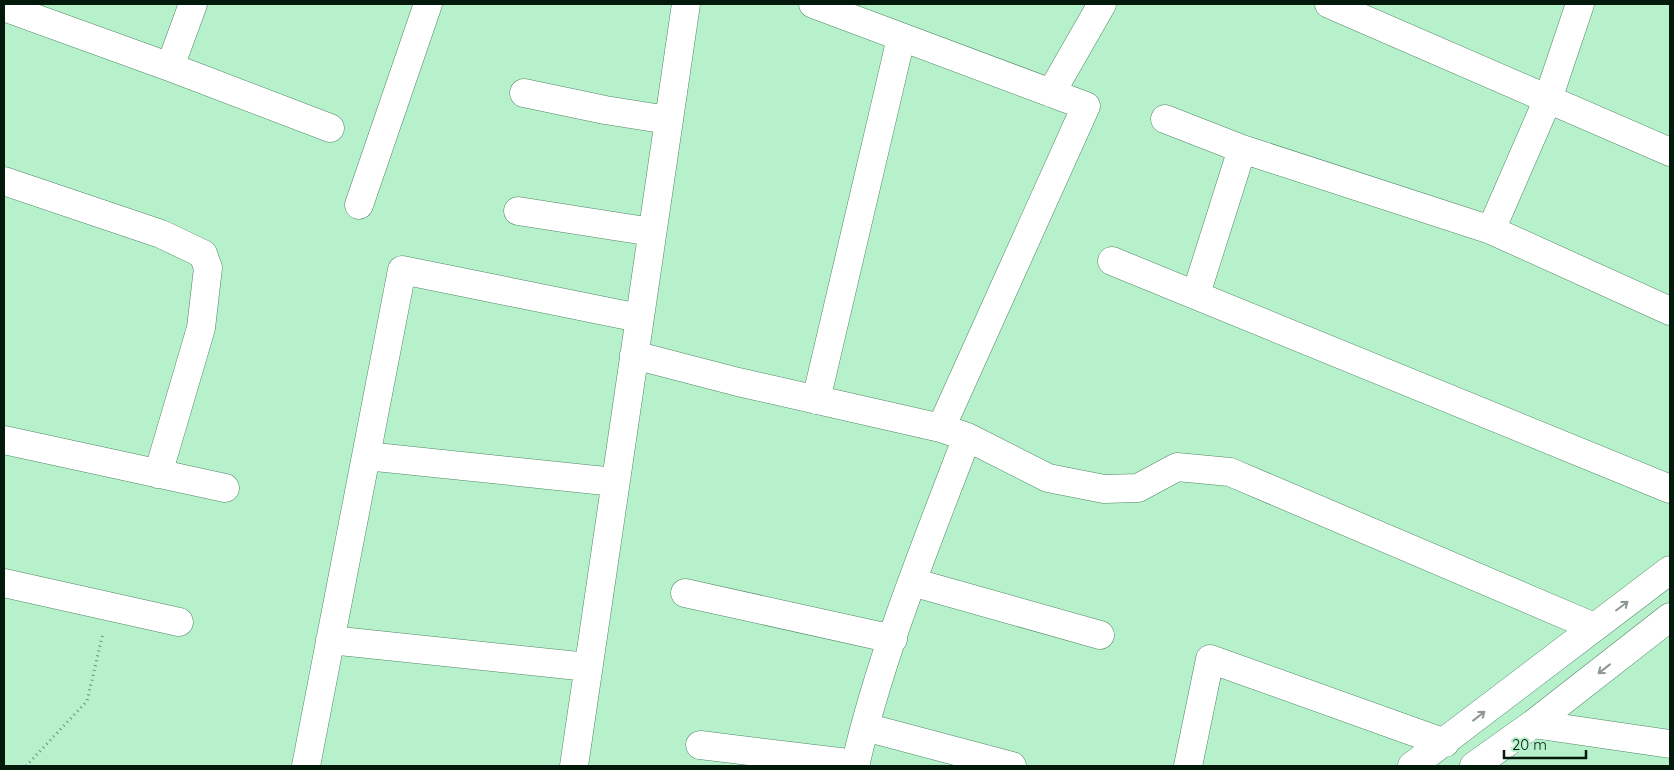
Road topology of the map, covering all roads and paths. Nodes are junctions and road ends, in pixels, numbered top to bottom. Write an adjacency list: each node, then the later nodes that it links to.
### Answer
1 (193, 4): 11 (street)
2 (428, 4): 21 (street)
3 (686, 4): 16 (street)
4 (813, 4): 10 (street)
5 (1102, 4): 13 (street)
6 (1329, 4): 9 (street)
7 (1580, 4): 14 (street)
8 (4, 7): 11 (street)
9 (1372, 13): 14 (street)
10 (902, 38): 13 (street); 30 (street)
11 (170, 67): 17 (street)
12 (524, 93): 16 (street)
13 (1051, 93): 31 (street)
14 (1548, 98): 19 (street); 23 (street)
15 (1166, 119): 18 (street)
16 (668, 120): 24 (street)
17 (330, 128)
18 (1242, 149): 23 (street); 26 (street)
19 (1670, 152)
20 (4, 181): 35 (street)
21 (359, 205)
22 (518, 211): 24 (street)
23 (1491, 230): 27 (street)
24 (652, 232): 28 (street)
25 (1112, 261): 26 (street)
26 (1196, 294): 38 (street)
27 (1670, 311)
28 (640, 318): 29 (street); 34 (street)
29 (634, 355): 30 (street); 36 (street)
30 (816, 400): 31 (street)
31 (941, 428): 32 (street)
32 (967, 437): 40 (street); 46 (street)
33 (4, 440): 35 (street)
34 (366, 456): 36 (street); 49 (street)
35 (158, 474): 37 (street)
36 (615, 482): 50 (street)
37 (225, 488)
38 (1670, 489)
39 (1670, 570): 46 (street, one-way to 39)
40 (912, 582): 47 (street); 48 (street)
41 (4, 583): 43 (street)
42 (685, 593): 48 (street)
43 (110, 606): 45 (street); 57 (path)
44 (1670, 617): 51 (street, one-way to 51)
45 (179, 622)
46 (1594, 627): 53 (street, one-way to 46)
47 (1100, 635)
48 (893, 639): 52 (street)
49 (330, 640): 50 (street); 58 (street)
50 (588, 667): 59 (street)
51 (1534, 724): 54 (street); 63 (street)
52 (865, 728): 56 (street); 60 (street)
53 (1445, 742): 61 (street); 62 (street)
54 (1670, 744)
55 (700, 745): 56 (street)
56 (856, 765)
57 (26, 766)
58 (308, 766)
59 (574, 766)
60 (1012, 766)
61 (1188, 766)
62 (1412, 766)
63 (1474, 766)

